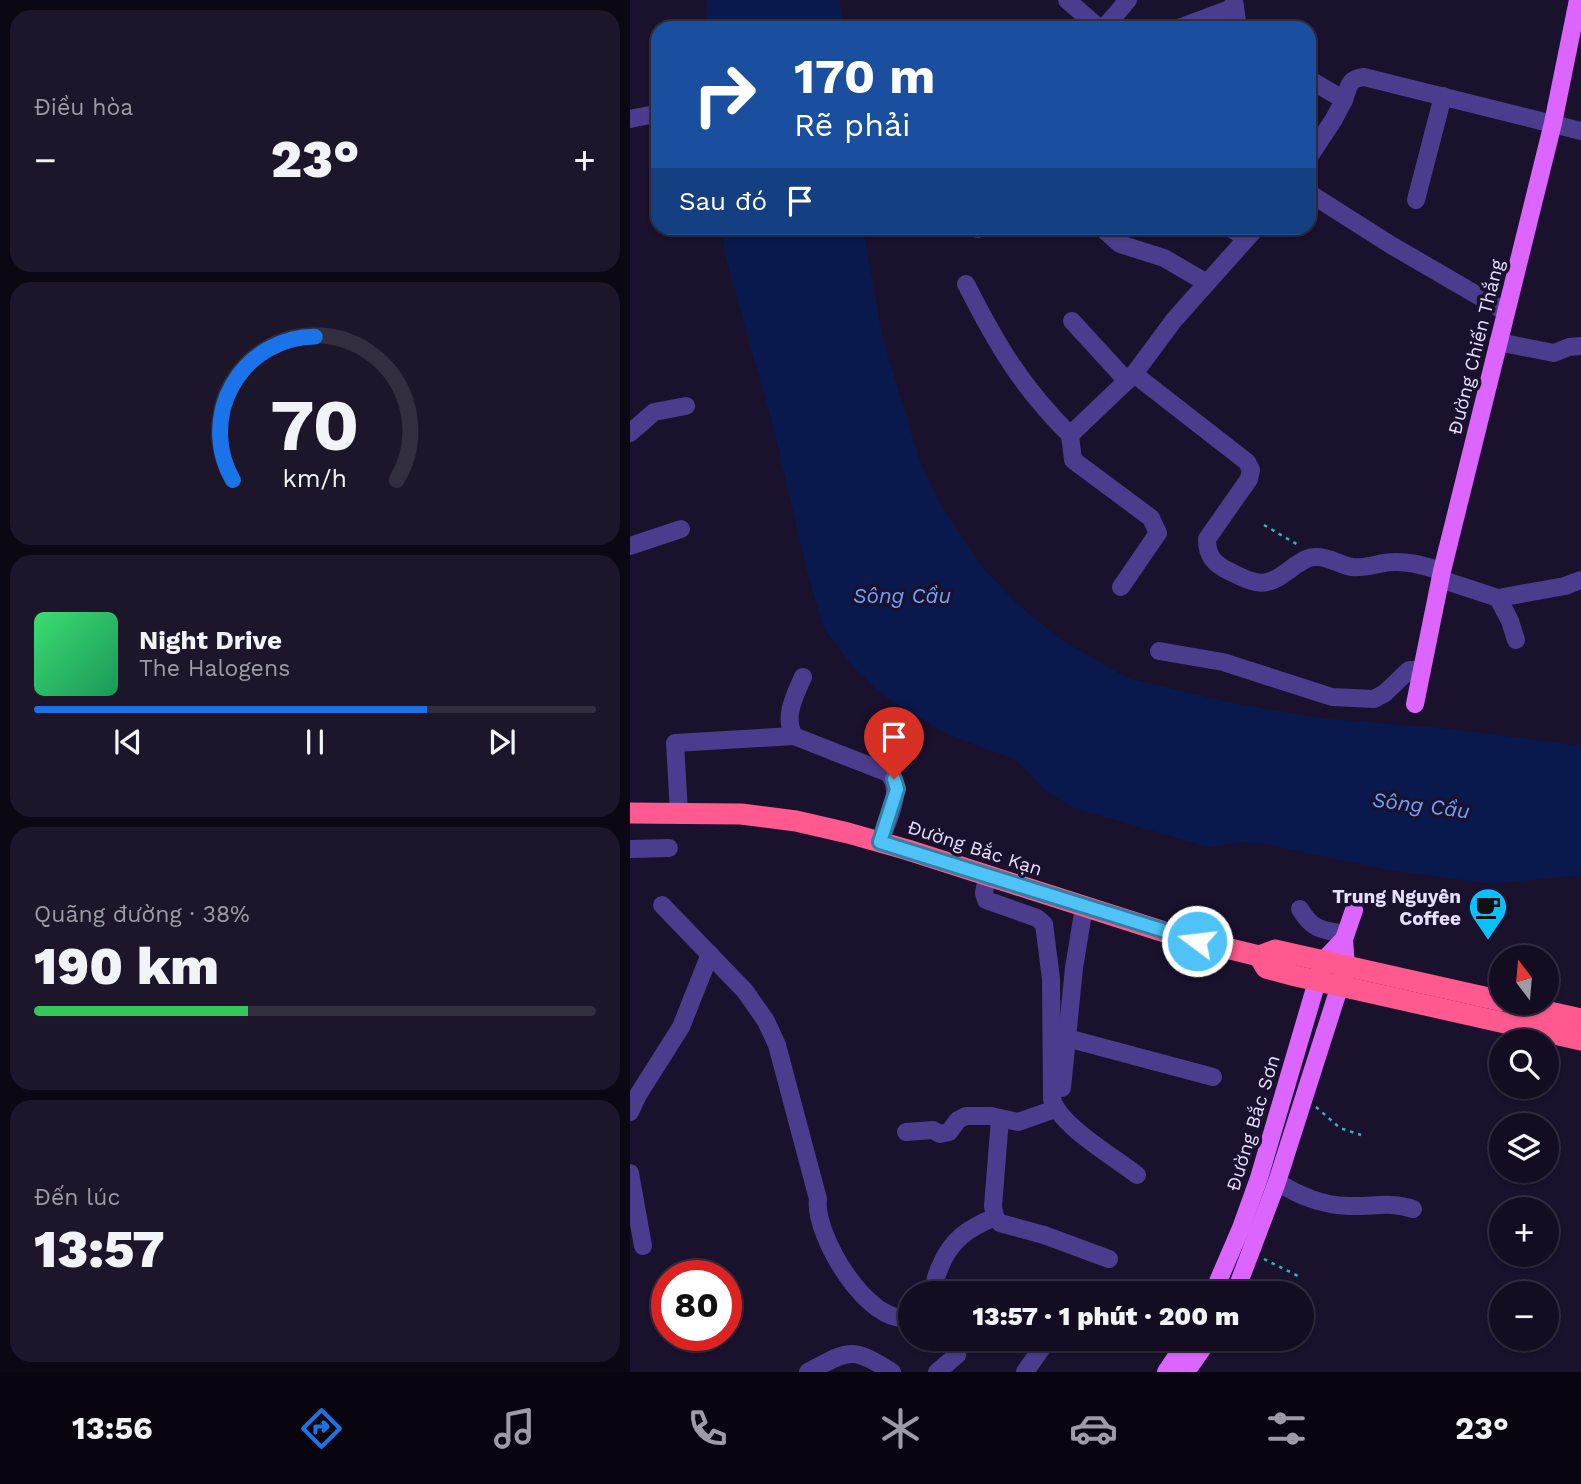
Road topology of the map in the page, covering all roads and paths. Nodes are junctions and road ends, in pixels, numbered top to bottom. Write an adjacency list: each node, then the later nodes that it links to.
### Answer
1 (1067, 0): 5 (street)
2 (1128, 0): 6 (street)
3 (1578, 0): 14 (main road, Đường Chiến Thắng)
4 (1234, 3): 7 (street); 8 (street)
5 (1090, 21)
6 (1104, 21)
7 (1194, 21)
8 (1237, 21)
9 (1316, 83): 11 (street)
10 (1443, 96): 11 (street); 14 (street); 18 (street)
11 (1344, 100): 16 (street)
12 (651, 115): 13 (street)
13 (630, 119)
14 (1553, 123): 15 (street); 23 (main road, Đường Chiến Thắng)
15 (1581, 131)
16 (1316, 147)
17 (1316, 197): 23 (street)
18 (1416, 200)
19 (1110, 235): 21 (street)
20 (1249, 235): 21 (street)
21 (1207, 283): 27 (street)
22 (965, 284): 30 (street)
23 (1506, 312): 25 (main road, Đường Chiến Thắng)
24 (1072, 321): 27 (street)
25 (1498, 342): 26 (street); 35 (main road, Đường Chiến Thắng)
26 (1581, 346)
27 (1130, 378): 30 (street); 34 (street)
28 (686, 406): 29 (street)
29 (630, 433)
30 (1070, 435): 37 (street)
31 (1264, 525): 34 (path)
32 (681, 529): 33 (street)
33 (630, 546)
34 (1318, 556): 35 (street)
35 (1441, 575): 38 (street); 41 (main road, Đường Chiến Thắng)
36 (1581, 580): 38 (street)
37 (1121, 587)
38 (1499, 598): 39 (street)
39 (1516, 640)
40 (1159, 651): 41 (street)
41 (1422, 670): 43 (main road, Đường Chiến Thắng)
42 (803, 677): 44 (street)
43 (1415, 704)
44 (794, 736): 45 (street); 47 (street)
45 (679, 812): 46 (highway, Đường Bắc Kạn); 47 (highway, Đường Bắc Kạn)
46 (630, 813)
47 (880, 842): 50 (highway, Đường Bắc Kạn)
48 (630, 849): 49 (street)
49 (669, 849)
50 (987, 876): 52 (highway, Đường Bắc Kạn); 67 (street)
51 (662, 905): 56 (street)
52 (1084, 907): 57 (highway, Đường Bắc Kạn); 62 (street)
53 (1300, 909): 55 (street)
54 (1354, 910): 55 (main road)
55 (1345, 936): 57 (main road); 58 (main road)
56 (710, 954): 68 (street); 84 (street)
57 (1320, 971): 58 (highway, Đường Bắc Kạn); 82 (main road, Đường Bắc Sơn)
58 (1343, 976): 59 (highway, Đường Bắc Kạn); 63 (highway, Đường Bắc Kạn); 66 (main road, Đường Bắc Sơn)
59 (1489, 999)
60 (1559, 1014): 61 (highway)
61 (1581, 1019)
62 (1067, 1038): 64 (street); 65 (street)
63 (1581, 1040)
64 (1213, 1077)
65 (1062, 1090)
66 (1303, 1102): 71 (path); 74 (main road, Đường Bắc Sơn)
67 (1055, 1109): 69 (street); 73 (street)
68 (630, 1112)
69 (1000, 1119): 70 (street); 76 (street)
70 (906, 1132)
71 (1361, 1135)
72 (630, 1173): 77 (street)
73 (1137, 1175)
74 (1278, 1182): 75 (street); 78 (main road, Đường Bắc Sơn)
75 (1413, 1209)
76 (995, 1216): 79 (street); 81 (street)
77 (643, 1246)
78 (1252, 1253): 80 (path); 83 (main road, Đường Bắc Sơn)
79 (1109, 1259)
80 (1298, 1276)
81 (935, 1281)
82 (1218, 1281)
83 (1240, 1281)
84 (898, 1319)
85 (958, 1351): 91 (street)
86 (1040, 1351): 92 (street)
87 (1180, 1351): 93 (main road)
88 (1201, 1351): 94 (main road)
89 (808, 1372): 90 (street)
90 (892, 1372)
91 (937, 1372)
92 (1025, 1372)
93 (1166, 1372)
94 (1186, 1372)

